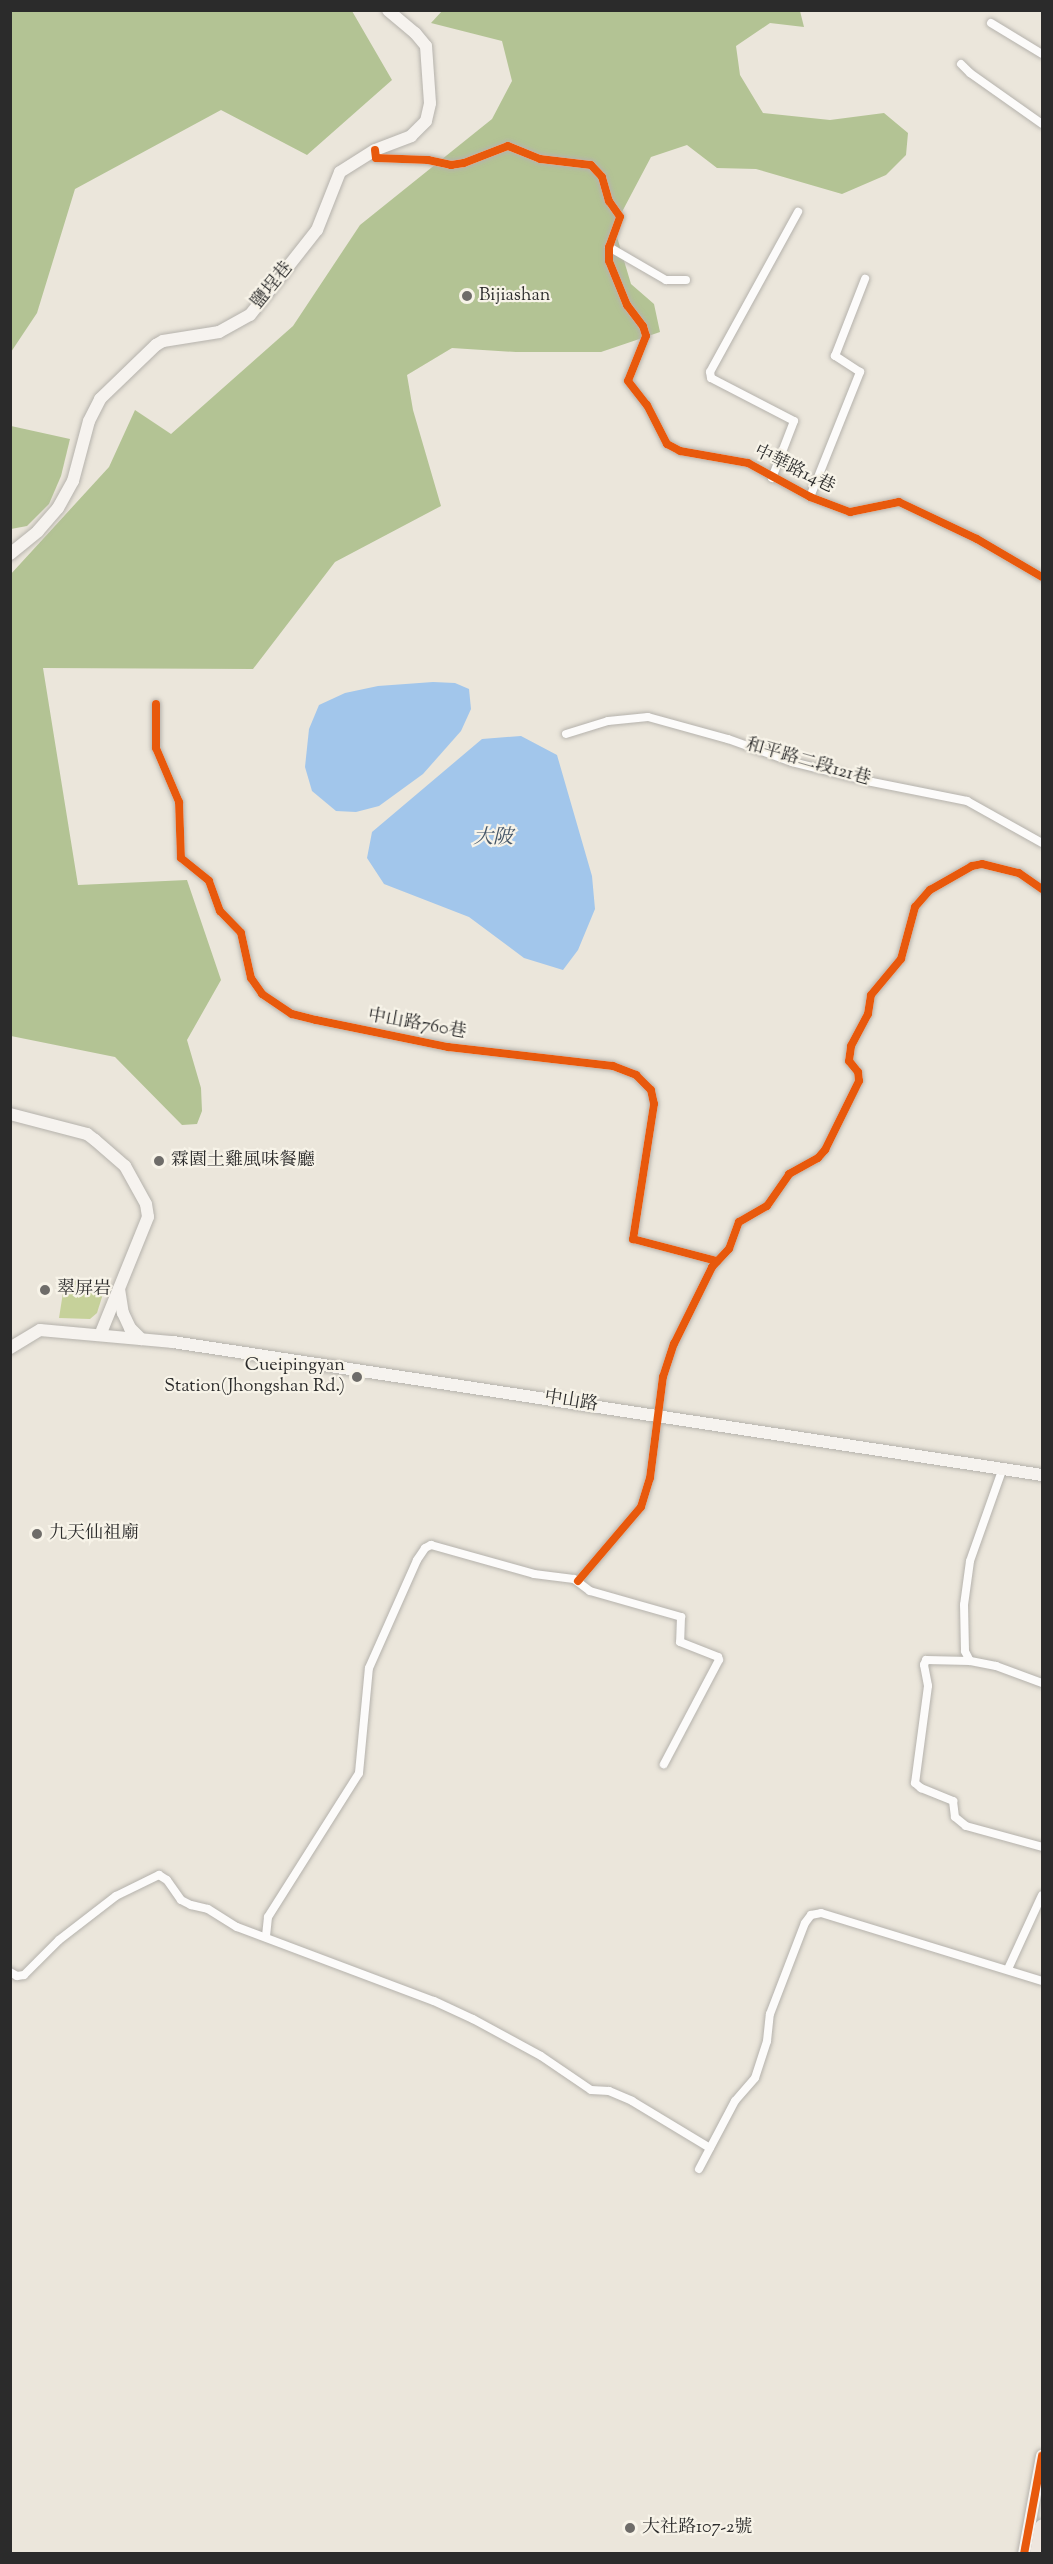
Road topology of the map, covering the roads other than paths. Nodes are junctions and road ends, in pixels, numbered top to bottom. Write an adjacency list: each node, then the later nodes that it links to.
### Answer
1 (388, 10): 6 (street, 鹽埕巷)
2 (991, 23): 3 (street)
3 (1042, 54)
4 (962, 64): 5 (street)
5 (1042, 124)
6 (375, 150): 8 (street); 13 (street, 鹽埕巷)
7 (798, 212): 11 (street, 中華路14巷)
8 (609, 247): 10 (street); 11 (street, 中華路14巷)
9 (865, 279): 12 (street, 中華路14巷)
10 (686, 280)
11 (772, 478): 12 (street, 中華路14巷)
12 (810, 497): 14 (street, 中華路14巷)
13 (10, 554)
14 (1042, 577)
15 (156, 704): 20 (street, 中山路760巷)
16 (566, 734): 17 (street, 和平路二段121巷)
17 (1042, 843)
18 (1042, 889): 20 (street)
19 (10, 1114): 21 (street)
20 (717, 1261): 25 (street)
21 (119, 1288): 22 (street); 23 (street)
22 (99, 1335): 23 (street, 中山路); 24 (street, 中山路)
23 (141, 1339): 25 (street, 中山路)
24 (10, 1348)
25 (658, 1415): 26 (street, 中山路); 28 (street)
26 (1003, 1468): 27 (street, 中山路); 29 (street)
27 (1042, 1474)
28 (578, 1581): 31 (street); 34 (street)
29 (970, 1661): 30 (street); 32 (street)
30 (1042, 1683)
31 (664, 1764)
32 (1042, 1847)
33 (1042, 1895): 35 (street)
34 (266, 1936): 36 (street); 38 (street)
35 (1008, 1969): 37 (street); 38 (street)
36 (10, 1972)
37 (1042, 1981)
38 (710, 2148): 39 (street)
39 (699, 2169)
40 (1042, 2456): 42 (street)
41 (1042, 2526): 43 (highway)
42 (1024, 2553)
43 (1037, 2553)

